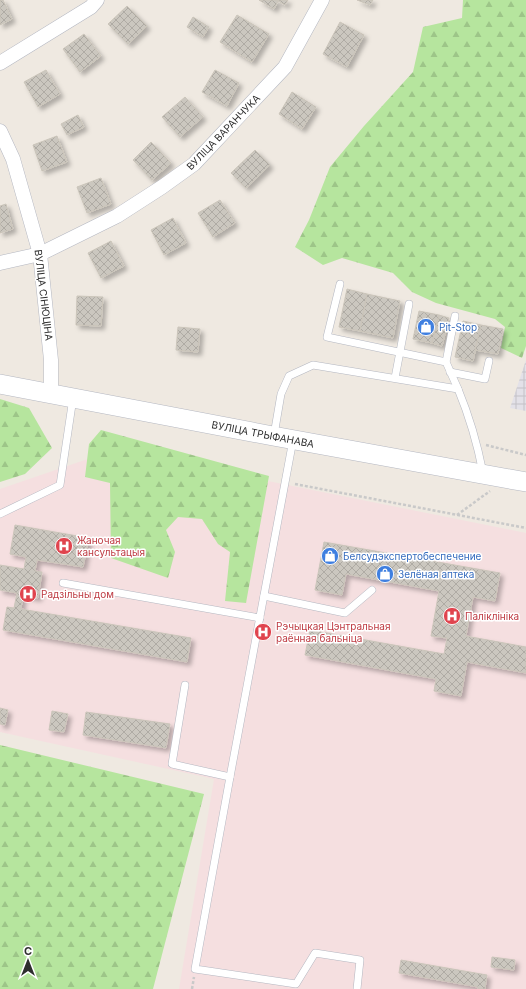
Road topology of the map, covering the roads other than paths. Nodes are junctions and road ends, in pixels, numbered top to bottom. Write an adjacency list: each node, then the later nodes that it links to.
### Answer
1 (97, 0): 3 (street)
2 (322, 0): 5 (street, ВУЛІЦА ВАРАНЧУКА)
3 (0, 63)
4 (0, 131): 5 (street, ВУЛІЦА СІНЮЦІНА)
5 (40, 254): 6 (street, ВУЛІЦА ВАРАНЧУКА); 17 (street, ВУЛІЦА СІНЮЦІНА)
6 (0, 263)
7 (340, 284): 10 (lane)
8 (409, 304): 10 (lane)
9 (455, 316): 12 (lane)
10 (400, 352): 12 (lane); 14 (lane)
11 (489, 361): 13 (lane)
12 (446, 362): 13 (lane)
13 (450, 372): 16 (lane)
14 (395, 378): 16 (lane); 19 (lane)
15 (0, 384): 17 (street, ВУЛІЦА ТРЫФАНАВА)
16 (458, 389): 21 (lane)
17 (51, 394): 18 (street, ВУЛІЦА ТРЫФАНАВА)
18 (73, 398): 19 (street, ВУЛІЦА ТРЫФАНАВА); 23 (lane)
19 (273, 436): 20 (street, ВУЛІЦА ТРЫФАНАВА)
20 (293, 440): 21 (street, ВУЛІЦА ТРЫФАНАВА); 26 (lane)
21 (489, 482): 22 (street, ВУЛІЦА ТРЫФАНАВА)
22 (526, 482)
23 (0, 514)
24 (63, 583): 27 (lane)
25 (372, 590): 26 (lane)
26 (264, 596): 27 (lane)
27 (260, 618): 29 (lane)
28 (185, 685): 29 (lane)
29 (230, 777): 30 (lane)
30 (357, 989)

